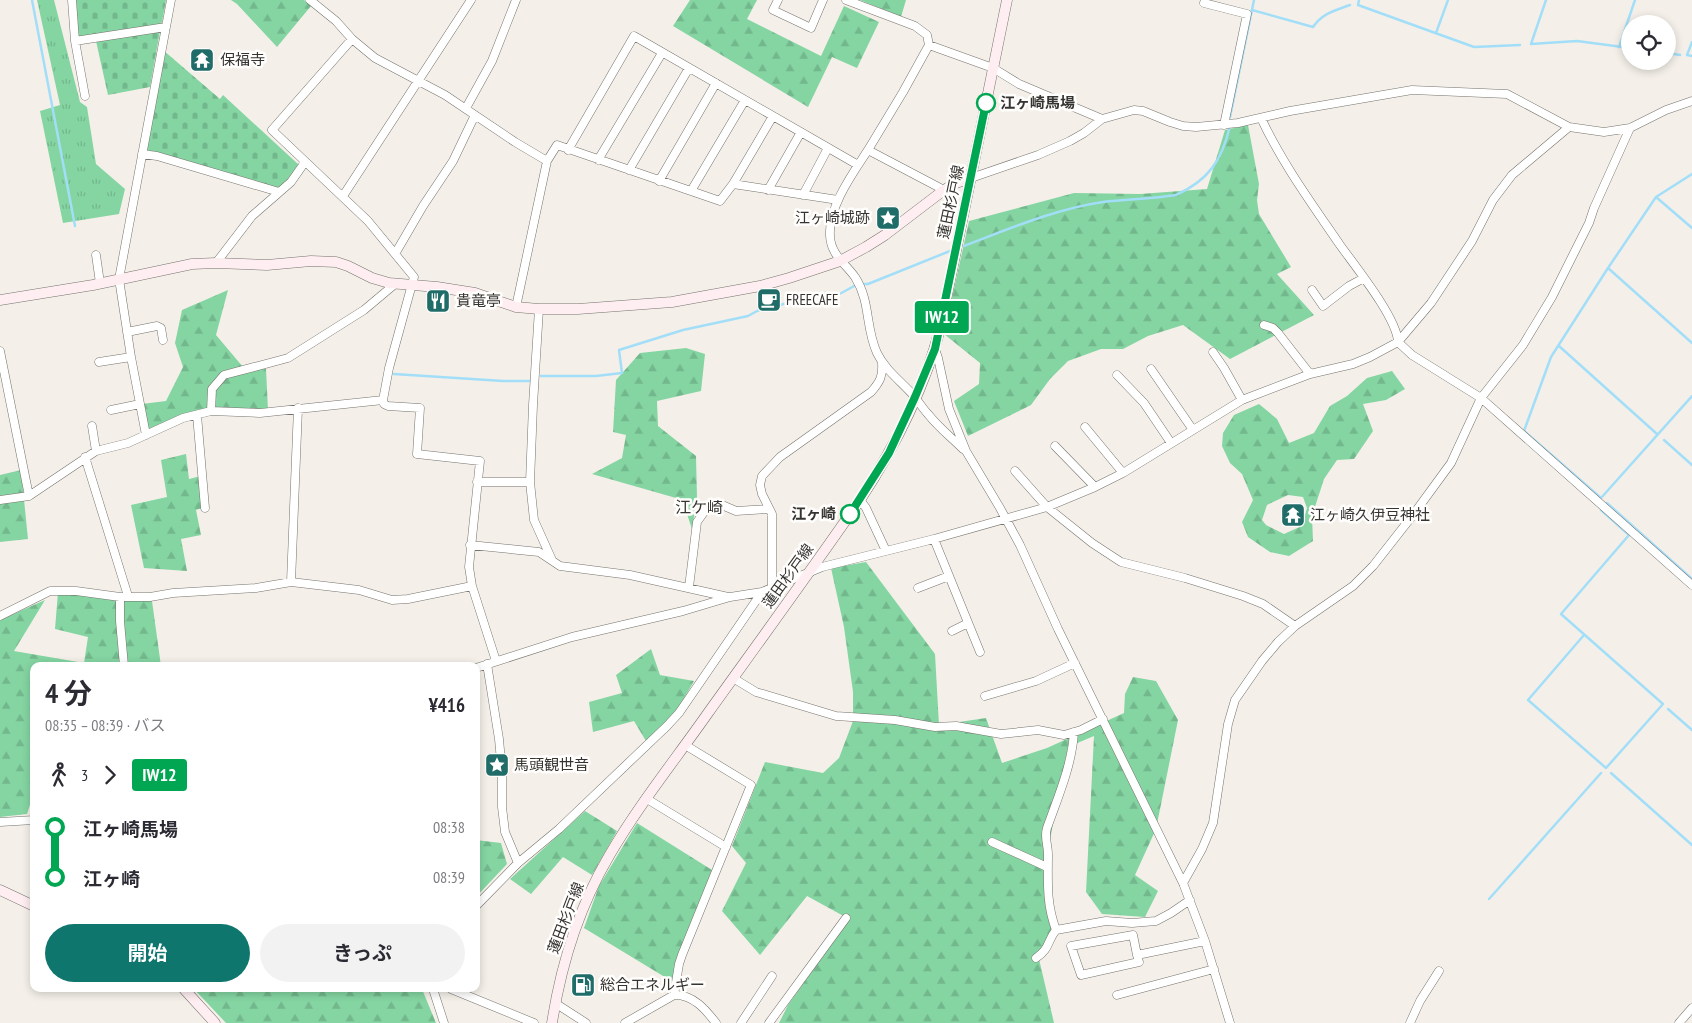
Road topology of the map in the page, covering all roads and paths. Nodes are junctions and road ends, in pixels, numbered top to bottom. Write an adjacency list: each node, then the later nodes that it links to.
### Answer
1 (72, 0): 13 (street)
2 (171, 0): 11 (street)
3 (310, 0): 12 (street)
4 (471, 0): 18 (street)
5 (516, 0): 23 (street)
6 (778, 0): 7 (street)
7 (823, 0)
8 (846, 0): 14 (street)
9 (1007, 0): 17 (main road, 蓮田杉戸線)
10 (1204, 3): 28 (street)
11 (166, 26): 13 (street); 35 (street)
12 (352, 39): 18 (street); 38 (street)
13 (75, 41): 20 (street)
14 (929, 45): 17 (street); 34 (street)
15 (662, 52): 16 (street); 33 (street); 37 (street)
16 (689, 68): 19 (street); 40 (street)
17 (993, 68): 27 (street); 41 (main road, 蓮田杉戸線)
18 (418, 82): 23 (street); 49 (street)
19 (716, 83): 21 (street); 42 (street)
20 (85, 96)
21 (745, 100): 25 (street); 46 (street)
22 (1692, 101): 30 (street)
23 (466, 108): 24 (street)
24 (475, 115): 36 (street); 51 (street)
25 (772, 116): 31 (street); 43 (street)
26 (1261, 118): 28 (street); 29 (street); 55 (street)
27 (1102, 119): 28 (street); 41 (street)
28 (1224, 124)
29 (1569, 127): 30 (street); 67 (street)
30 (1630, 128): 79 (street)
31 (801, 132): 32 (street); 44 (street)
32 (828, 148): 39 (street); 48 (street)
33 (568, 150): 36 (street); 37 (street)
34 (868, 150): 39 (street); 45 (street)
35 (142, 154): 47 (street); 56 (street)
36 (547, 160): 62 (street)
37 (598, 160): 40 (street)
38 (305, 162): 47 (street); 49 (street)
39 (858, 165): 50 (street)
40 (629, 170): 42 (street)
41 (971, 178): 45 (main road); 68 (main road, 蓮田杉戸線)
42 (659, 180): 46 (street)
43 (733, 184): 44 (street); 46 (street)
44 (768, 190): 48 (street)
45 (944, 190): 53 (main road)
46 (691, 191)
47 (279, 192): 54 (street)
48 (802, 195): 50 (street)
49 (343, 196): 51 (street)
50 (838, 200): 53 (street)
51 (395, 254): 59 (street)
52 (96, 255): 57 (street)
53 (840, 261): 63 (main road); 73 (street)
54 (216, 263): 56 (main road); 58 (main road)
55 (1364, 278): 60 (street); 67 (street)
56 (119, 279): 57 (main road); 65 (street)
57 (96, 284): 61 (main road)
58 (395, 284): 59 (main road); 85 (street)
59 (411, 285): 62 (main road); 80 (street)
60 (1312, 290)
61 (0, 300)
62 (516, 307): 63 (main road)
63 (540, 309): 99 (street)
64 (1264, 325): 75 (street)
65 (127, 332): 66 (street); 71 (street)
66 (163, 340)
67 (1398, 342): 75 (street); 79 (street)
68 (935, 349): 78 (main road, 蓮田杉戸線); 94 (street)
69 (0, 351): 77 (street)
70 (1213, 352): 81 (street)
71 (131, 357): 72 (street); 82 (street)
72 (99, 362)
73 (882, 362): 78 (street); 106 (street)
74 (1151, 369): 89 (street)
75 (1310, 374): 81 (street)
76 (1117, 375): 91 (street)
77 (4, 389): 101 (street)
78 (915, 397): 94 (street); 103 (main road, 蓮田杉戸線)
79 (1481, 398): 115 (street); 125 (street)
80 (383, 400): 83 (street); 98 (street)
81 (1242, 400): 89 (street)
82 (140, 404): 84 (street); 90 (street)
83 (298, 408): 85 (street); 114 (street)
84 (111, 410)
85 (211, 412): 86 (street)
86 (197, 415): 90 (street); 105 (street)
87 (92, 426): 93 (street)
88 (1085, 427): 97 (street)
89 (1193, 430): 91 (street)
90 (146, 435): 93 (street)
91 (1172, 443): 97 (street)
92 (1055, 446): 100 (street)
93 (96, 451): 95 (street)
94 (966, 451): 107 (street)
95 (85, 457): 101 (street); 121 (street)
96 (1016, 471): 104 (street)
97 (1122, 473): 100 (street)
98 (477, 482): 99 (street); 109 (street)
99 (530, 482): 111 (street)
100 (1094, 487): 104 (street)
101 (29, 496): 102 (street)
102 (0, 500)
103 (860, 500): 110 (street); 112 (main road, 蓮田杉戸線)
104 (1047, 507): 107 (street); 125 (street)
105 (205, 508)
106 (769, 509): 117 (street); 118 (street)
107 (1006, 520): 108 (street); 130 (street)
108 (934, 539): 110 (street); 113 (street)
109 (470, 545): 111 (street); 116 (street)
110 (886, 551): 112 (street)
111 (552, 560): 117 (street)
112 (810, 572): 118 (street); 133 (main road, 蓮田杉戸線)
113 (949, 576): 119 (street); 124 (street)
114 (291, 582): 116 (street); 121 (street)
115 (1692, 584)
116 (472, 586): 128 (street)
117 (689, 587): 122 (street)
118 (772, 587): 120 (street)
119 (918, 588)
120 (762, 592): 122 (street); 143 (street)
121 (124, 596): 123 (street); 129 (street)
122 (730, 597): 128 (street)
123 (0, 616)
124 (968, 624): 126 (street); 127 (street)
125 (1295, 626): 145 (street)
126 (952, 631)
127 (980, 652)
128 (496, 661): 131 (street)
129 (124, 662)
130 (1075, 663): 134 (street); 135 (street)
131 (487, 664): 132 (street); 143 (street)
132 (480, 667)
133 (733, 678): 136 (street); 137 (main road, 蓮田杉戸線)
134 (985, 696)
135 (1103, 719): 136 (street); 145 (street)
136 (1074, 732): 144 (street)
137 (685, 745): 138 (main road, 蓮田杉戸線); 142 (street)
138 (647, 799): 142 (street); 163 (main road, 蓮田杉戸線)
139 (30, 820): 140 (street)
140 (0, 822)
141 (992, 842): 144 (street)
142 (726, 847): 162 (street)
143 (518, 863): 148 (street)
144 (1047, 867): 151 (street)
145 (1183, 883): 147 (street)
146 (0, 890): 149 (main road)
147 (1190, 900): 151 (street); 152 (street)
148 (480, 902)
149 (30, 904)
150 (846, 918): 173 (street)
151 (1056, 930): 154 (street)
152 (1205, 941): 153 (street); 155 (street)
153 (1138, 955): 153 (street)
154 (1036, 958)
155 (1214, 969): 161 (street); 174 (street)
156 (1439, 971): 175 (street)
157 (772, 976): 172 (street)
158 (187, 992): 165 (main road)
159 (433, 992): 166 (street)
160 (459, 992): 167 (street)
161 (1116, 994)
162 (674, 995): 170 (street); 171 (street)
163 (555, 1003): 168 (main road, 蓮田杉戸線); 169 (street)
164 (1692, 1008): 176 (street)
165 (215, 1023)
166 (444, 1023)
167 (534, 1023)
168 (552, 1023)
169 (586, 1023)
170 (625, 1023)
171 (716, 1023)
172 (741, 1023)
173 (768, 1023)
174 (1230, 1023)
175 (1410, 1023)
176 (1679, 1023)

